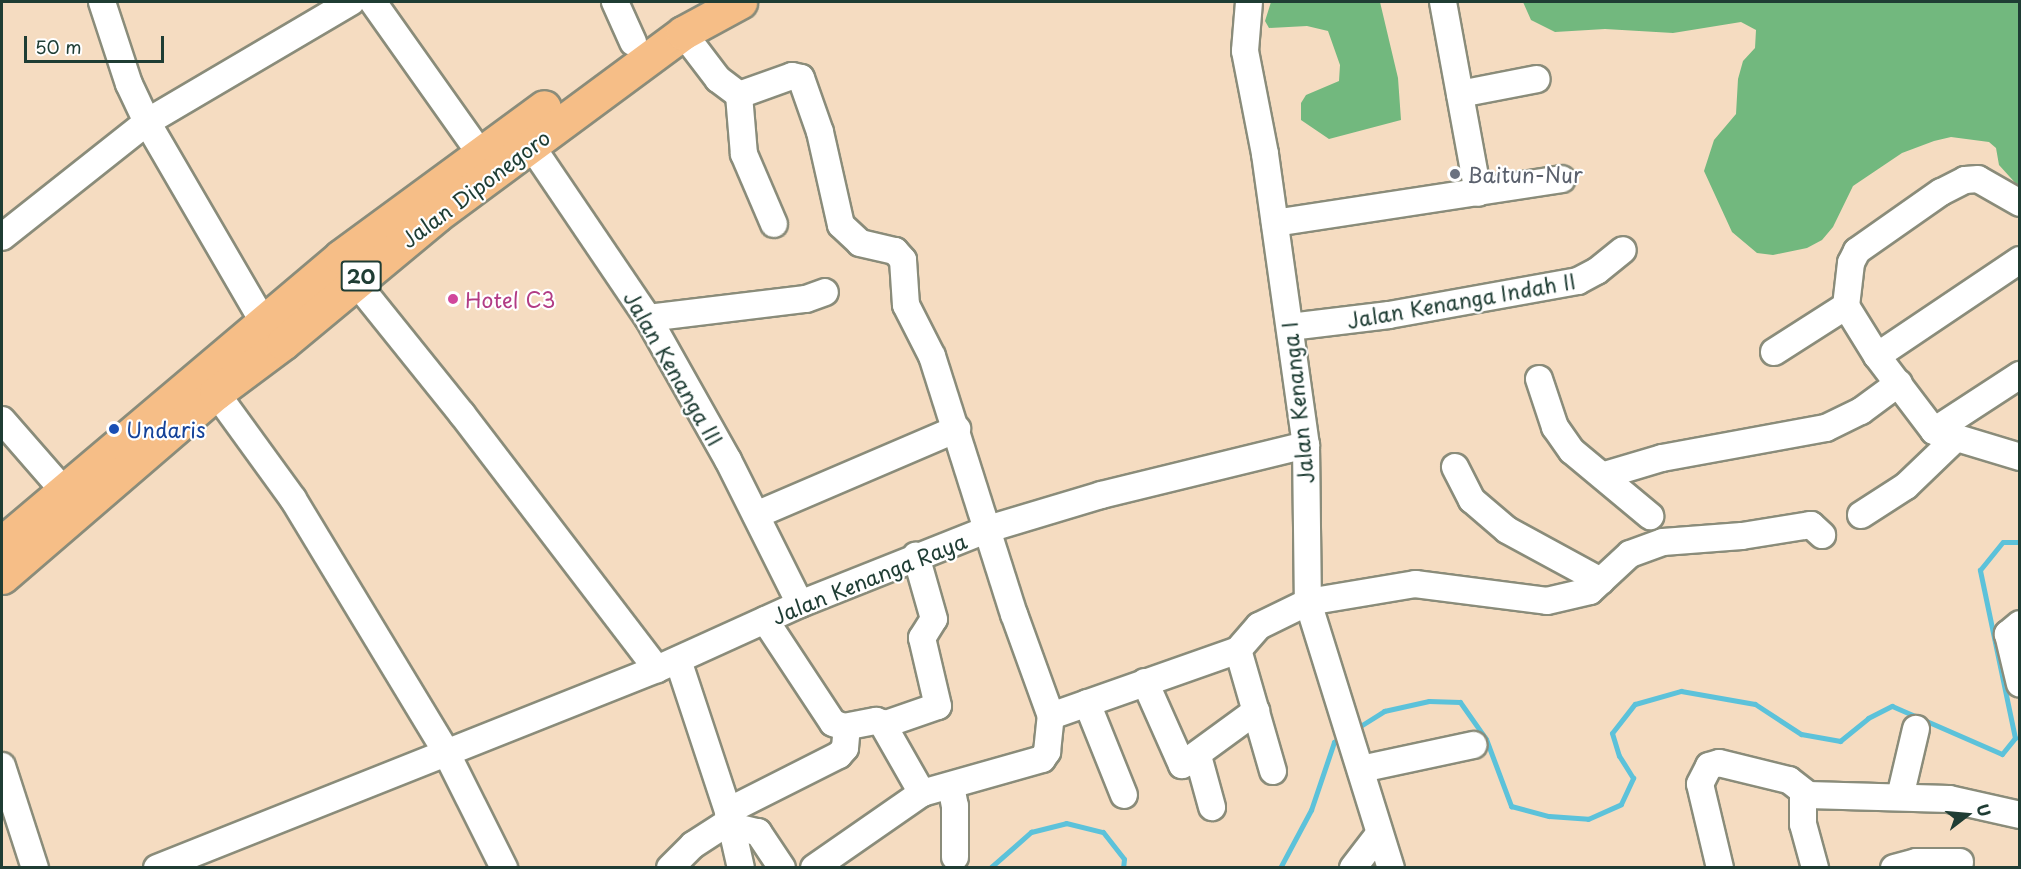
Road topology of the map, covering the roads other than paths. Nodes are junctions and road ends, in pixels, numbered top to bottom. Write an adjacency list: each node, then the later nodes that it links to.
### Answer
1 (102, 2): 14 (street)
2 (351, 2): 14 (street)
3 (373, 2): 16 (street)
4 (615, 2): 10 (street)
5 (699, 2): 10 (highway, Jalan Diponegoro / 20)
6 (740, 2): 9 (highway, Jalan Diponegoro / 20)
7 (1249, 2): 20 (street, Jalan Kenanga I)
8 (1443, 2): 12 (street)
9 (683, 33): 13 (street); 15 (highway, Jalan Diponegoro / 20)
10 (633, 42): 16 (highway, Jalan Diponegoro / 20)
11 (1537, 79): 12 (street)
12 (1460, 94): 18 (street)
13 (739, 95): 21 (street); 38 (street)
14 (147, 122): 22 (street); 29 (street)
15 (530, 144): 16 (highway, Jalan Diponegoro / 20); 28 (street, Jalan Kenanga III)
16 (486, 163): 25 (highway, Jalan Diponegoro / 20); 29 (highway, Jalan Diponegoro / 20)
17 (1562, 179): 18 (street)
18 (1478, 193): 20 (street)
19 (2019, 203): 27 (street)
20 (1275, 223): 30 (street, Jalan Kenanga I)
21 (774, 224)
22 (2, 237)
23 (1623, 250): 30 (street, Jalan Kenanga Indah II)
24 (2019, 260): 32 (street)
25 (355, 281): 36 (highway, Jalan Diponegoro / 20); 59 (street)
26 (825, 292): 28 (street)
27 (1846, 306): 31 (street); 32 (street)
28 (648, 318): 46 (street, Jalan Kenanga III)
29 (264, 323): 44 (highway, Jalan Diponegoro / 20)
30 (1290, 327): 40 (street, Jalan Kenanga I)
31 (1774, 352)
32 (1877, 356): 35 (street)
33 (2019, 375): 39 (street)
34 (1539, 379): 43 (street)
35 (1899, 383): 39 (street); 43 (street)
36 (216, 393): 44 (highway, Jalan Diponegoro / 20); 69 (street)
37 (2, 420): 44 (street)
38 (957, 429): 46 (street); 48 (street)
39 (1944, 435): 41 (street); 45 (street)
40 (1306, 445): 48 (street, Jalan Kenanga Raya); 54 (street, Jalan Kenanga I)
41 (2019, 457)
42 (1455, 467): 53 (street)
43 (1605, 475): 47 (street)
44 (86, 484): 50 (highway, 20); 52 (highway, Jalan Diponegoro / 20)
45 (1861, 514)
46 (756, 515): 55 (street, Jalan Kenanga III)
47 (1650, 516)
48 (988, 529): 51 (street, Jalan Kenanga Raya); 64 (street)
49 (1822, 535): 53 (street)
50 (2, 543)
51 (916, 556): 55 (street, Jalan Kenanga Raya); 65 (street)
52 (2, 577)
53 (1601, 581): 54 (street)
54 (1308, 602): 58 (street); 71 (street, Jalan Kenanga I)
55 (800, 604): 56 (street, Jalan Kenanga Raya)
56 (765, 620): 59 (street, Jalan Kenanga Raya); 66 (street)
57 (2019, 624): 61 (street)
58 (1238, 650): 60 (street); 63 (street)
59 (667, 665): 69 (street, Jalan Kenanga Raya); 81 (street)
60 (1145, 682): 62 (street); 70 (street)
61 (2019, 684)
62 (1087, 703): 64 (street); 77 (street)
63 (1256, 711): 70 (street); 73 (street)
64 (1051, 716): 74 (street)
65 (883, 725): 66 (street); 75 (street)
66 (847, 727): 81 (street)
67 (1916, 729): 78 (street)
68 (1473, 745): 71 (street)
69 (446, 752): 86 (street, Jalan Kenanga Raya); 87 (street)
70 (1198, 756): 79 (street)
71 (1358, 759): 82 (street, Jalan Kenanga I)
72 (2, 766): 85 (street)
73 (1273, 771)
74 (951, 786): 75 (street); 83 (street)
75 (922, 793): 91 (street)
76 (1803, 794): 78 (street); 94 (street); 95 (street)
77 (1124, 795)
78 (1900, 797): 80 (street)
79 (1212, 807)
80 (2019, 815)
81 (730, 819): 88 (street); 89 (street); 90 (street)
82 (1379, 834): 92 (street); 93 (street, Jalan Kenanga I)
83 (955, 857)
84 (1960, 862): 96 (street)
85 (35, 867)
86 (157, 867)
87 (504, 867)
88 (670, 867)
89 (741, 867)
90 (782, 867)
91 (814, 867)
92 (1353, 867)
93 (1391, 867)
94 (1720, 867)
95 (1815, 867)
96 (1894, 867)

